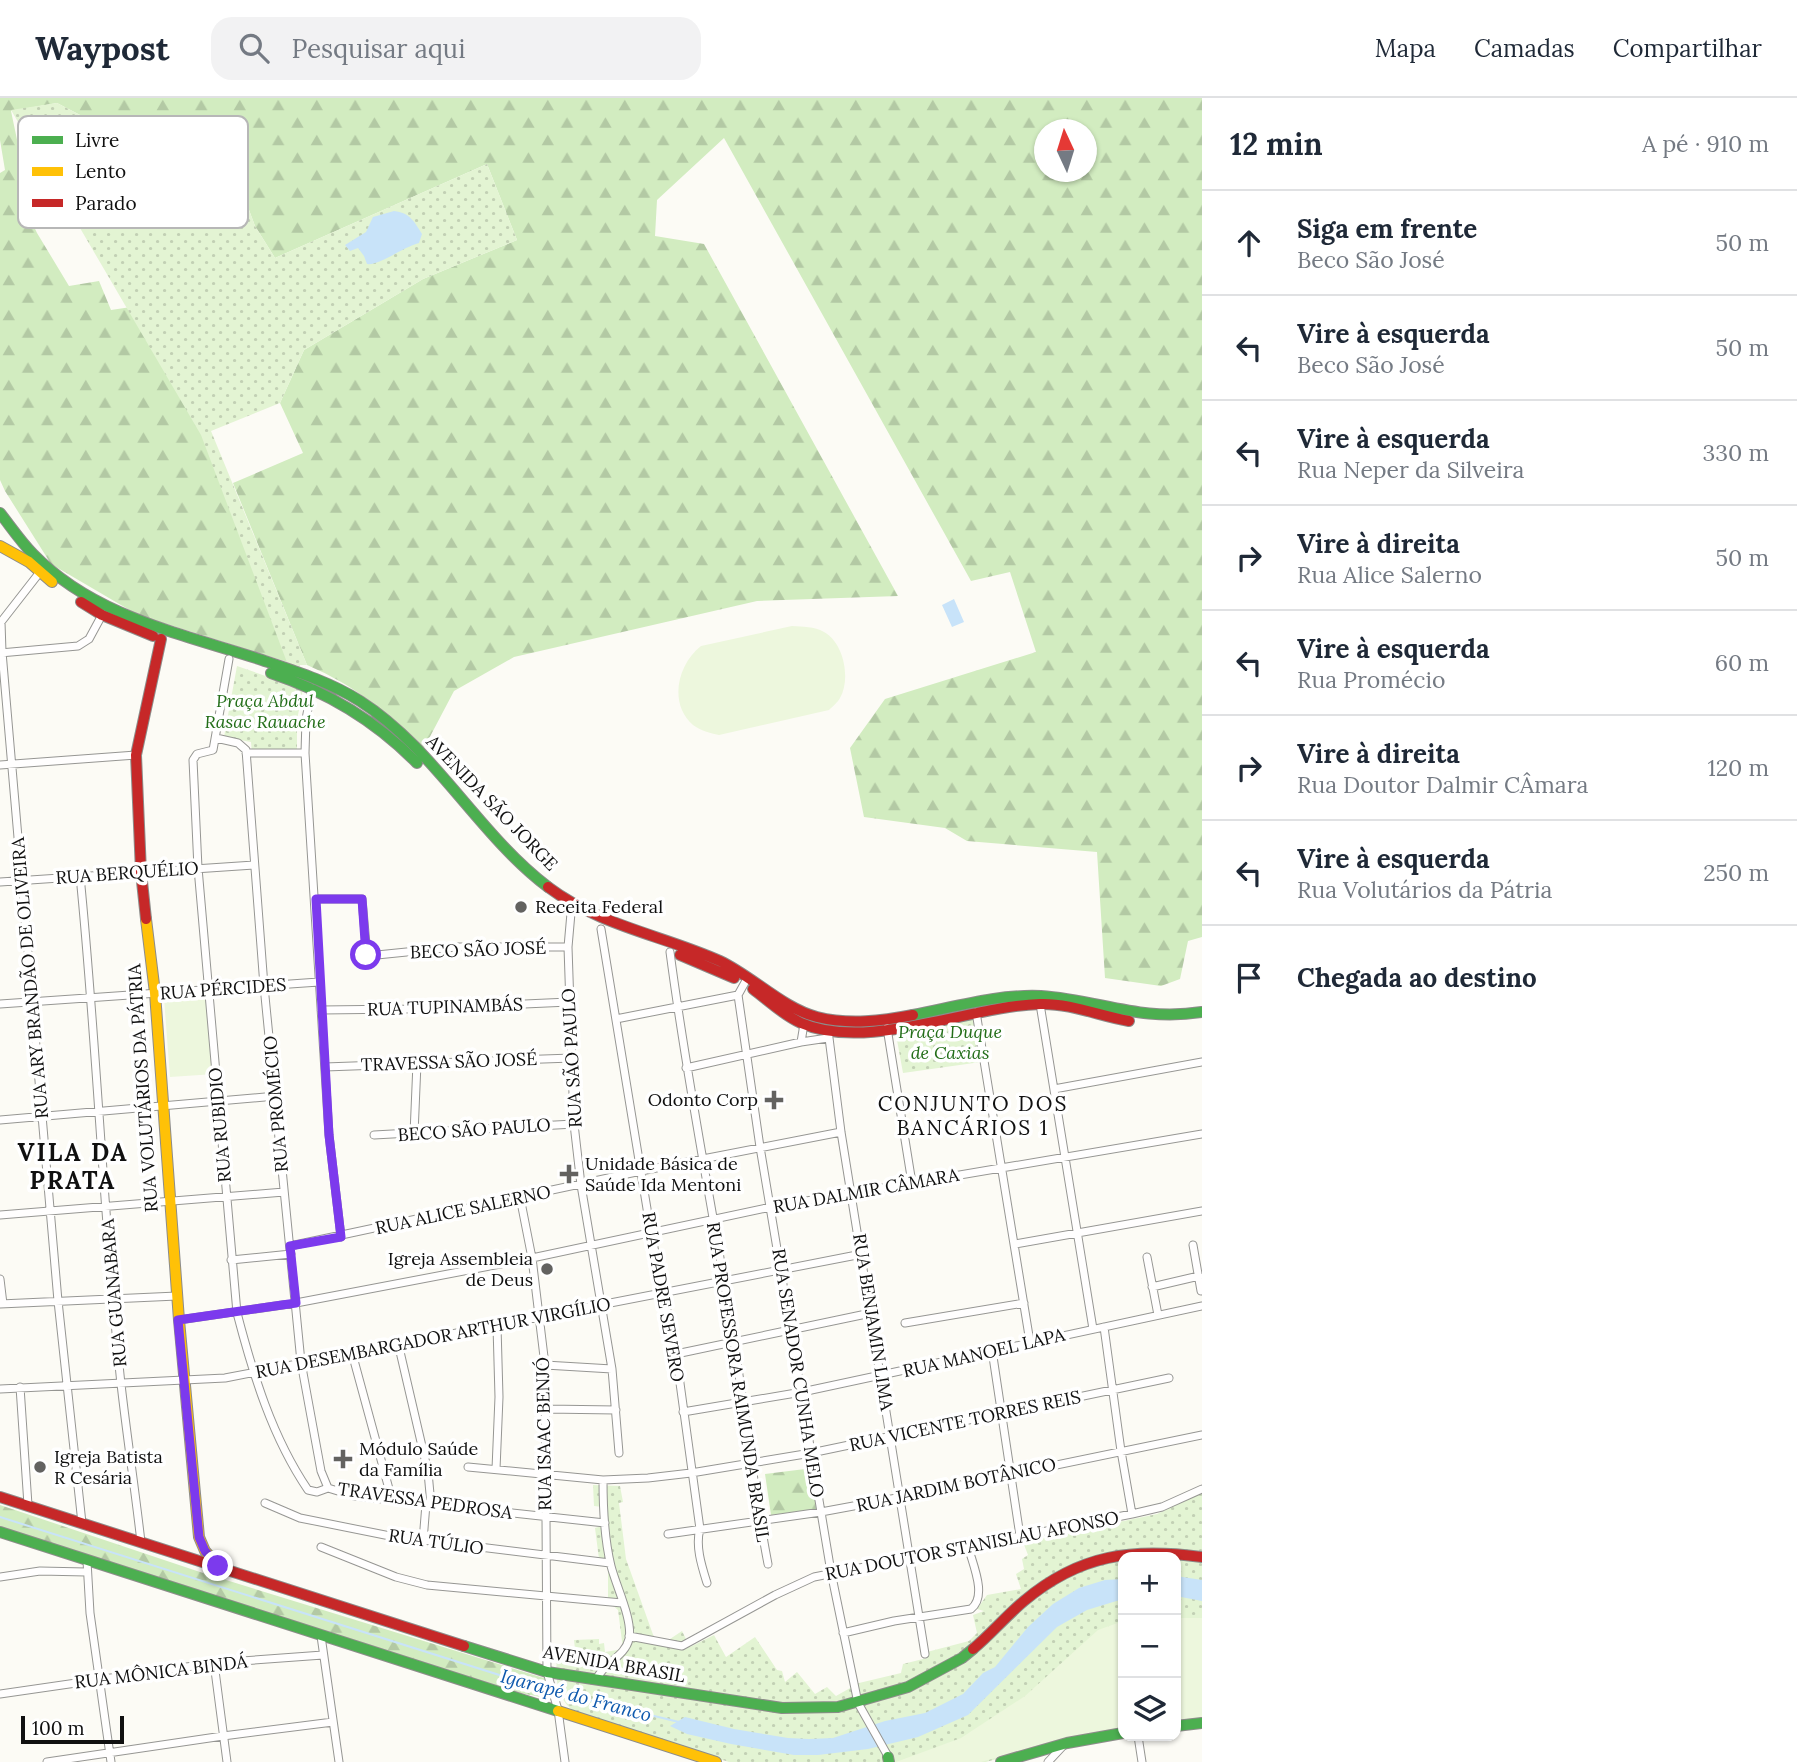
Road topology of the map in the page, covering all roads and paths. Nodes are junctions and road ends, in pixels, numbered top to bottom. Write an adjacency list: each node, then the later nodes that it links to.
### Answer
1 (0, 513): 27 (main road, AVENIDA SÃO JORGE)
2 (0, 546): 3 (main road, AVENIDA SÃO JORGE)
3 (40, 572): 4 (main road, AVENIDA SÃO JORGE); 5 (street, RUA ARY BRANDÃO DE OLIVEIRA)
4 (102, 615): 6 (main road, AVENIDA SÃO JORGE); 7 (street)
5 (1, 621): 7 (street, RUA ARY BRANDÃO DE OLIVEIRA)
6 (161, 639): 8 (main road, AVENIDA SÃO JORGE); 13 (main road, RUA VOLUTÁRIOS DA PÁTRIA)
7 (1, 652): 14 (street, RUA ARY BRANDÃO DE OLIVEIRA)
8 (229, 659): 9 (main road, AVENIDA SÃO JORGE); 10 (street)
9 (312, 687): 12 (street); 23 (main road, AVENIDA SÃO JORGE)
10 (216, 738): 11 (street); 17 (street, RUA RUBIDIO)
11 (246, 753): 12 (street); 16 (street, RUA PROMÉCIO)
12 (305, 753): 22 (street)
13 (136, 755): 14 (street); 18 (main road, RUA VOLUTÁRIOS DA PÁTRIA)
14 (11, 764): 15 (street); 20 (street, RUA ARY BRANDÃO DE OLIVEIRA)
15 (0, 765)
16 (254, 865): 17 (street, RUA BERQUÉLIO); 29 (street, RUA PROMÉCIO)
17 (198, 868): 18 (street, RUA BERQUÉLIO); 30 (street, RUA RUBIDIO)
18 (141, 872): 19 (street, RUA BERQUÉLIO); 31 (main road, RUA VOLUTÁRIOS DA PÁTRIA)
19 (80, 876): 20 (street, RUA BERQUÉLIO); 33 (street, RUA GUANABARA)
20 (22, 880): 21 (street, RUA BERQUÉLIO); 34 (street, RUA ARY BRANDÃO DE OLIVEIRA)
21 (0, 882)
22 (316, 899): 25 (street, BECO SÃO JOSÉ); 28 (street)
23 (571, 913): 24 (main road, AVENIDA SÃO JORGE); 25 (street, RUA SÃO PAULO)
24 (601, 929): 26 (main road, AVENIDA SÃO JORGE); 42 (street, RUA PADRE SEVERO)
25 (568, 947): 35 (street, RUA SÃO PAULO)
26 (670, 952): 27 (main road, AVENIDA SÃO JORGE); 38 (street, RUA PROFESSORA RAIMUNDA BRASIL)
27 (746, 980): 32 (street); 43 (main road, AVENIDA SÃO JORGE)
28 (319, 982): 29 (street, RUA PÉRCIDES); 39 (street)
29 (264, 986): 30 (street, RUA PÉRCIDES); 55 (street, RUA PROMÉCIO)
30 (210, 990): 31 (street, RUA PÉRCIDES); 56 (street, RUA RUBIDIO)
31 (155, 993): 33 (street, RUA PÉRCIDES); 57 (main road, RUA VOLUTÁRIOS DA PÁTRIA)
32 (738, 995): 38 (street); 48 (street, RUA SENADOR CUNHA MELO)
33 (92, 998): 34 (street, RUA PÉRCIDES); 58 (street, RUA GUANABARA)
34 (33, 1002): 36 (street, RUA PÉRCIDES); 59 (street, RUA ARY BRANDÃO DE OLIVEIRA)
35 (569, 1002): 39 (street, RUA TUPINAMBÁS); 49 (street, RUA SÃO PAULO)
36 (0, 1004)
37 (1040, 1004): 40 (main road, AVENIDA SÃO JORGE); 44 (main road, AVENIDA SÃO JORGE); 54 (street)
38 (677, 1008): 42 (street); 53 (street, RUA PROFESSORA RAIMUNDA BRASIL)
39 (321, 1010): 52 (street)
40 (976, 1012): 45 (main road, AVENIDA SÃO JORGE); 69 (street)
41 (1202, 1012): 43 (main road, AVENIDA SÃO JORGE)
42 (617, 1019): 70 (street, RUA PADRE SEVERO)
43 (805, 1019): 46 (main road, AVENIDA SÃO JORGE); 47 (street)
44 (1202, 1020)
45 (887, 1028): 46 (main road, AVENIDA SÃO JORGE); 71 (street)
46 (828, 1034): 47 (street); 62 (street, RUA BENJAMIN LIMA)
47 (801, 1042): 48 (street)
48 (748, 1054): 53 (street); 66 (street, RUA SENADOR CUNHA MELO)
49 (572, 1058): 51 (street, TRAVESSA SÃO JOSÉ); 61 (street, RUA SÃO PAULO)
50 (1202, 1062): 54 (street)
51 (417, 1063): 52 (street, TRAVESSA SÃO JOSÉ); 63 (street)
52 (325, 1067): 86 (street)
53 (686, 1068): 68 (street, RUA PROFESSORA RAIMUNDA BRASIL)
54 (1054, 1089): 67 (street)
55 (276, 1096): 56 (street); 73 (street, RUA PROMÉCIO)
56 (218, 1102): 57 (street); 75 (street, RUA RUBIDIO)
57 (163, 1106): 58 (street); 77 (main road, RUA VOLUTÁRIOS DA PÁTRIA)
58 (100, 1110): 59 (street); 78 (street, RUA GUANABARA)
59 (43, 1115): 60 (street); 81 (street, RUA ARY BRANDÃO DE OLIVEIRA)
60 (0, 1119)
61 (574, 1124): 63 (street, BECO SÃO PAULO); 72 (street, RUA SÃO PAULO)
62 (841, 1132): 66 (street, RUA ALICE SALERNO); 74 (street, RUA BENJAMIN LIMA)
63 (414, 1134): 65 (street, BECO SÃO PAULO)
64 (1202, 1134): 67 (street, RUA DALMIR CÂMARA)
65 (374, 1135)
66 (760, 1147): 68 (street, RUA ALICE SALERNO); 79 (street, RUA SENADOR CUNHA MELO)
67 (1064, 1158): 69 (street, RUA DALMIR CÂMARA); 85 (street)
68 (701, 1159): 70 (street, RUA ALICE SALERNO); 83 (street, RUA PROFESSORA RAIMUNDA BRASIL)
69 (1002, 1168): 71 (street, RUA DALMIR CÂMARA); 87 (street)
70 (641, 1171): 72 (street, RUA ALICE SALERNO); 84 (street, RUA PADRE SEVERO)
71 (912, 1183): 74 (street, RUA DALMIR CÂMARA)
72 (581, 1185): 76 (street, RUA ALICE SALERNO); 88 (street, RUA SÃO PAULO)
73 (284, 1192): 75 (street); 90 (street, RUA PROMÉCIO)
74 (852, 1193): 79 (street, RUA DALMIR CÂMARA); 91 (street, RUA BENJAMIN LIMA)
75 (227, 1196): 77 (street); 94 (street, RUA RUBIDIO)
76 (520, 1197): 86 (street, RUA ALICE SALERNO); 93 (street, RUA ISAAC BENJÓ)
77 (169, 1200): 78 (street); 102 (main road, RUA VOLUTÁRIOS DA PÁTRIA)
78 (106, 1207): 81 (street); 103 (street, RUA GUANABARA)
79 (771, 1207): 83 (street, RUA DALMIR CÂMARA); 95 (street, RUA SENADOR CUNHA MELO)
80 (1202, 1210): 85 (street)
81 (51, 1212): 82 (street); 104 (street, RUA ARY BRANDÃO DE OLIVEIRA)
82 (0, 1215)
83 (712, 1220): 84 (street, RUA DALMIR CÂMARA); 98 (street, RUA PROFESSORA RAIMUNDA BRASIL)
84 (651, 1233): 88 (street, RUA DALMIR CÂMARA); 101 (street, RUA PADRE SEVERO)
85 (1078, 1233): 87 (street); 118 (street)
86 (341, 1237): 90 (street, RUA ALICE SALERNO)
87 (1015, 1244): 106 (street)
88 (592, 1245): 93 (street, RUA DALMIR CÂMARA); 108 (street, RUA SÃO PAULO)
89 (1192, 1245): 96 (street)
90 (291, 1250): 94 (street, RUA ALICE SALERNO); 105 (street, RUA PROMÉCIO)
91 (862, 1254): 95 (street, RUA DESEMBARGADOR ARTHUR VIRGÍLIO); 111 (street, RUA BENJAMIN LIMA)
92 (1147, 1257): 99 (street)
93 (532, 1258): 105 (street, RUA DALMIR CÂMARA); 113 (street, RUA ISAAC BENJÓ)
94 (231, 1260): 110 (street, RUA RUBIDIO)
95 (782, 1270): 98 (street, RUA DESEMBARGADOR ARTHUR VIRGÍLIO); 119 (street, RUA SENADOR CUNHA MELO)
96 (1199, 1276): 99 (street); 100 (street)
97 (0, 1279): 107 (street)
98 (724, 1280): 101 (street, RUA DESEMBARGADOR ARTHUR VIRGÍLIO); 120 (street, RUA PROFESSORA RAIMUNDA BRASIL)
99 (1152, 1287): 112 (street)
100 (1201, 1291)
101 (662, 1293): 108 (street, RUA DESEMBARGADOR ARTHUR VIRGÍLIO); 125 (street, RUA PADRE SEVERO)
102 (177, 1296): 103 (street); 114 (main road, RUA VOLUTÁRIOS DA PÁTRIA)
103 (114, 1298): 104 (street); 133 (street, RUA GUANABARA)
104 (58, 1301): 107 (street); 134 (street, RUA ARY BRANDÃO DE OLIVEIRA)
105 (296, 1303): 110 (street, RUA DALMIR CÂMARA); 126 (street, RUA PROMÉCIO)
106 (1024, 1303): 115 (street); 121 (street)
107 (2, 1304)
108 (603, 1305): 113 (street, RUA DESEMBARGADOR ARTHUR VIRGÍLIO); 128 (street, RUA SÃO PAULO)
109 (1202, 1306): 112 (street, RUA MANOEL LAPA)
110 (237, 1313): 114 (street, RUA DALMIR CÂMARA); 129 (street, RUA RUBIDIO)
111 (871, 1313): 119 (street); 130 (street, RUA BENJAMIN LIMA)
112 (1158, 1315): 117 (street, RUA MANOEL LAPA)
113 (540, 1317): 116 (street, RUA DESEMBARGADOR ARTHUR VIRGÍLIO); 127 (street, RUA ISAAC BENJÓ)
114 (178, 1320): 132 (main road, RUA VOLUTÁRIOS DA PÁTRIA)
115 (905, 1323)
116 (497, 1326): 122 (street, RUA DESEMBARGADOR ARTHUR VIRGÍLIO); 151 (street)
117 (1104, 1327): 118 (street, RUA MANOEL LAPA); 137 (street)
118 (1093, 1329): 121 (street, RUA MANOEL LAPA)
119 (792, 1331): 120 (street); 138 (street, RUA SENADOR CUNHA MELO)
120 (734, 1342): 125 (street); 139 (street, RUA PROFESSORA RAIMUNDA BRASIL)
121 (1030, 1342): 123 (street, RUA MANOEL LAPA)
122 (398, 1343): 124 (street, RUA DESEMBARGADOR ARTHUR VIRGÍLIO); 162 (street)
123 (992, 1350): 130 (street, RUA MANOEL LAPA); 143 (street)
124 (352, 1353): 126 (street, RUA DESEMBARGADOR ARTHUR VIRGÍLIO); 160 (street)
125 (676, 1354): 142 (street, RUA PADRE SEVERO)
126 (301, 1362): 129 (street, RUA DESEMBARGADOR ARTHUR VIRGÍLIO); 156 (street, RUA PROMÉCIO)
127 (545, 1365): 128 (street); 140 (street, RUA ISAAC BENJÓ)
128 (612, 1369): 141 (street, RUA SÃO PAULO)
129 (253, 1373): 132 (street, RUA DESEMBARGADOR ARTHUR VIRGÍLIO); 156 (street, RUA RUBIDIO)
130 (881, 1376): 138 (street, RUA MANOEL LAPA); 145 (street, RUA BENJAMIN LIMA)
131 (1169, 1378): 137 (street, RUA VICENTE TORRES REIS)
132 (184, 1379): 133 (street, RUA DESEMBARGADOR ARTHUR VIRGÍLIO); 174 (main road, RUA VOLUTÁRIOS DA PÁTRIA)
133 (121, 1383): 134 (street, RUA DESEMBARGADOR ARTHUR VIRGÍLIO); 176 (street, RUA GUANABARA)
134 (69, 1385): 135 (street, RUA DESEMBARGADOR ARTHUR VIRGÍLIO); 168 (street, RUA ARY BRANDÃO DE OLIVEIRA)
135 (20, 1387): 136 (street, RUA DESEMBARGADOR ARTHUR VIRGÍLIO); 163 (street)
136 (0, 1389)
137 (1112, 1391): 143 (street, RUA VICENTE TORRES REIS); 146 (street)
138 (802, 1392): 139 (street, RUA MANOEL LAPA); 148 (street, RUA SENADOR CUNHA MELO)
139 (744, 1403): 142 (street, RUA MANOEL LAPA); 149 (street, RUA PROFESSORA RAIMUNDA BRASIL)
140 (546, 1409): 141 (street); 153 (street, RUA ISAAC BENJÓ)
141 (617, 1410): 147 (street, RUA SÃO PAULO)
142 (683, 1412): 152 (street, RUA PADRE SEVERO)
143 (1001, 1413): 145 (street, RUA VICENTE TORRES REIS); 154 (street)
144 (1202, 1435): 146 (street, RUA JARDIM BOTÂNICO)
145 (891, 1436): 148 (street, RUA VICENTE TORRES REIS); 159 (street, RUA BENJAMIN LIMA)
146 (1121, 1451): 154 (street, RUA JARDIM BOTÂNICO); 165 (street)
147 (619, 1453)
148 (811, 1453): 149 (street, RUA VICENTE TORRES REIS); 164 (street, RUA SENADOR CUNHA MELO)
149 (750, 1464): 152 (street, RUA VICENTE TORRES REIS); 167 (street, RUA PROFESSORA RAIMUNDA BRASIL)
150 (468, 1467): 151 (street, RUA VICENTE TORRES REIS)
151 (496, 1469): 153 (street, RUA VICENTE TORRES REIS)
152 (691, 1473): 155 (street, RUA VICENTE TORRES REIS); 170 (street, RUA PADRE SEVERO)
153 (546, 1474): 155 (street, RUA VICENTE TORRES REIS); 166 (street, RUA ISAAC BENJÓ)
154 (1012, 1475): 159 (street, RUA JARDIM BOTÂNICO); 173 (street)
155 (603, 1480): 169 (street)
156 (328, 1488): 160 (street, TRAVESSA PEDROSA)
157 (1202, 1489): 165 (street, RUA DOUTOR STANISLAU AFONSO)
158 (0, 1497): 163 (main road, AVENIDA BRASIL)
159 (902, 1497): 164 (street, RUA JARDIM BOTÂNICO); 181 (street, RUA BENJAMIN LIMA)
160 (392, 1500): 162 (street, TRAVESSA PEDROSA)
161 (265, 1503): 175 (street, RUA TÚLIO)
162 (428, 1505): 166 (street, TRAVESSA PEDROSA); 175 (street)
163 (28, 1506): 168 (main road, AVENIDA BRASIL)
164 (821, 1513): 167 (street, RUA JARDIM BOTÂNICO); 187 (street, RUA SENADOR CUNHA MELO)
165 (1132, 1514): 173 (street, RUA DOUTOR STANISLAU AFONSO)
166 (546, 1517): 169 (street, TRAVESSA PEDROSA); 180 (street, RUA ISAAC BENJÓ)
167 (759, 1521): 170 (street, RUA JARDIM BOTÂNICO); 184 (street, RUA PROFESSORA RAIMUNDA BRASIL)
168 (82, 1523): 176 (main road, AVENIDA BRASIL)
169 (605, 1523): 183 (street)
170 (700, 1529): 172 (street, RUA JARDIM BOTÂNICO); 189 (street, RUA PADRE SEVERO)
171 (0, 1532): 185 (main road)
172 (668, 1534)
173 (1020, 1536): 177 (street, RUA DOUTOR STANISLAU AFONSO)
174 (199, 1537): 179 (main road); 186 (main road, RUA VOLUTÁRIOS DA PÁTRIA)
175 (423, 1541): 180 (street, RUA TÚLIO)
176 (141, 1543): 179 (main road, AVENIDA BRASIL)
177 (968, 1546): 181 (street, RUA DOUTOR STANISLAU AFONSO); 192 (street)
178 (321, 1547): 190 (street)
179 (182, 1555): 186 (main road, AVENIDA BRASIL)
180 (545, 1556): 183 (street, RUA TÚLIO); 190 (street, RUA ISAAC BENJÓ)
181 (911, 1557): 187 (street, RUA DOUTOR STANISLAU AFONSO); 192 (street, RUA BENJAMIN LIMA)
182 (1202, 1557): 203 (main road, AVENIDA BRASIL)
183 (610, 1563): 191 (street)
184 (768, 1563)
185 (87, 1566): 188 (street); 194 (main road); 200 (street)
186 (218, 1566): 199 (main road, AVENIDA BRASIL)
187 (831, 1572): 193 (street, RUA SENADOR CUNHA MELO); 195 (street, RUA DOUTOR STANISLAU AFONSO)
188 (0, 1577)
189 (707, 1583)
190 (545, 1596): 191 (street); 199 (street, RUA ISAAC BENJÓ)
191 (621, 1603): 195 (street)
192 (920, 1616): 193 (street); 196 (street, RUA BENJAMIN LIMA)
193 (843, 1633): 203 (street, RUA SENADOR CUNHA MELO)
194 (321, 1636): 197 (street); 204 (main road)
195 (629, 1636): 201 (street)
196 (925, 1654)
197 (323, 1655): 198 (street, RUA MÔNICA BINDÁ); 205 (street)
198 (214, 1664): 200 (street, RUA MÔNICA BINDÁ); 209 (street)
199 (548, 1675): 201 (main road, AVENIDA BRASIL); 204 (street, RUA ISAAC BENJÓ)
200 (100, 1679): 202 (street, RUA MÔNICA BINDÁ); 212 (street)
201 (596, 1681): 203 (main road, AVENIDA BRASIL)
202 (0, 1694)
203 (858, 1703): 213 (street, RUA SENADOR CUNHA MELO)
204 (557, 1708): 218 (street, RUA ISAAC BENJÓ); 219 (main road)
205 (333, 1722): 209 (street); 217 (street)
206 (1202, 1723): 207 (main road)
207 (1181, 1725)
208 (1118, 1734): 211 (main road)
209 (223, 1736): 212 (street); 216 (street)
210 (1139, 1741): 222 (street)
211 (1067, 1743): 220 (main road); 221 (street)
212 (109, 1753): 214 (street); 215 (street)
213 (889, 1759)
214 (47, 1762)
215 (111, 1762)
216 (227, 1762)
217 (339, 1762)
218 (565, 1762)
219 (716, 1762)
220 (1000, 1762)
221 (1048, 1762)
222 (1142, 1762)

